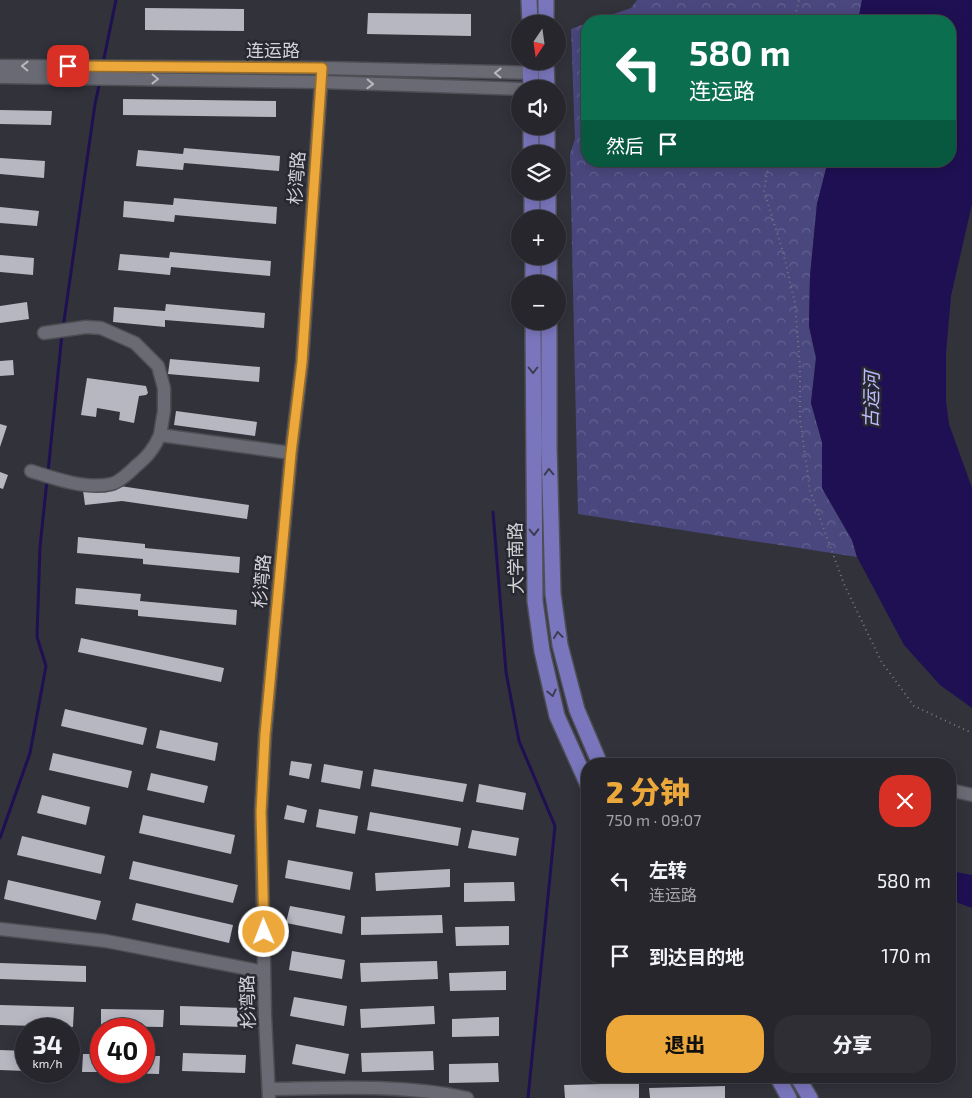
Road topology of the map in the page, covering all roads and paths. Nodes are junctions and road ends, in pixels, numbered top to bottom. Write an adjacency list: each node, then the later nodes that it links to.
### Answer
1 (529, 0): 4 (main road)
2 (546, 0): 5 (main road)
3 (799, 0): 6 (path)
4 (530, 15)
5 (546, 15)
6 (795, 15)
7 (0, 66): 10 (street, 连运路, one-way to 7)
8 (511, 67): 9 (street, 连运路, one-way to 9)
9 (322, 68): 10 (street, 连运路); 12 (street, 杉湾路)
10 (110, 73): 11 (street, 连运路); 12 (street, 连运路, one-way to 12)
11 (0, 77)
12 (322, 82): 13 (street, 连运路, one-way to 13); 19 (street, 杉湾路)
13 (511, 89)
14 (768, 167): 21 (path)
15 (533, 330): 23 (main road, 大学南路, one-way to 23)
16 (548, 330): 22 (main road, 大学南路, one-way to 16)
17 (44, 333): 18 (street)
18 (160, 436): 19 (street); 20 (street)
19 (291, 453): 27 (street, 杉湾路)
20 (31, 471)
21 (972, 733)
22 (597, 758)
23 (581, 771)
24 (956, 791): 25 (street)
25 (972, 795)
26 (0, 929): 27 (street)
27 (264, 972): 30 (street, 杉湾路)
28 (780, 1083): 32 (main road)
29 (801, 1083): 33 (main road)
30 (269, 1093): 31 (street)
31 (467, 1098)
32 (789, 1098)
33 (810, 1098)

